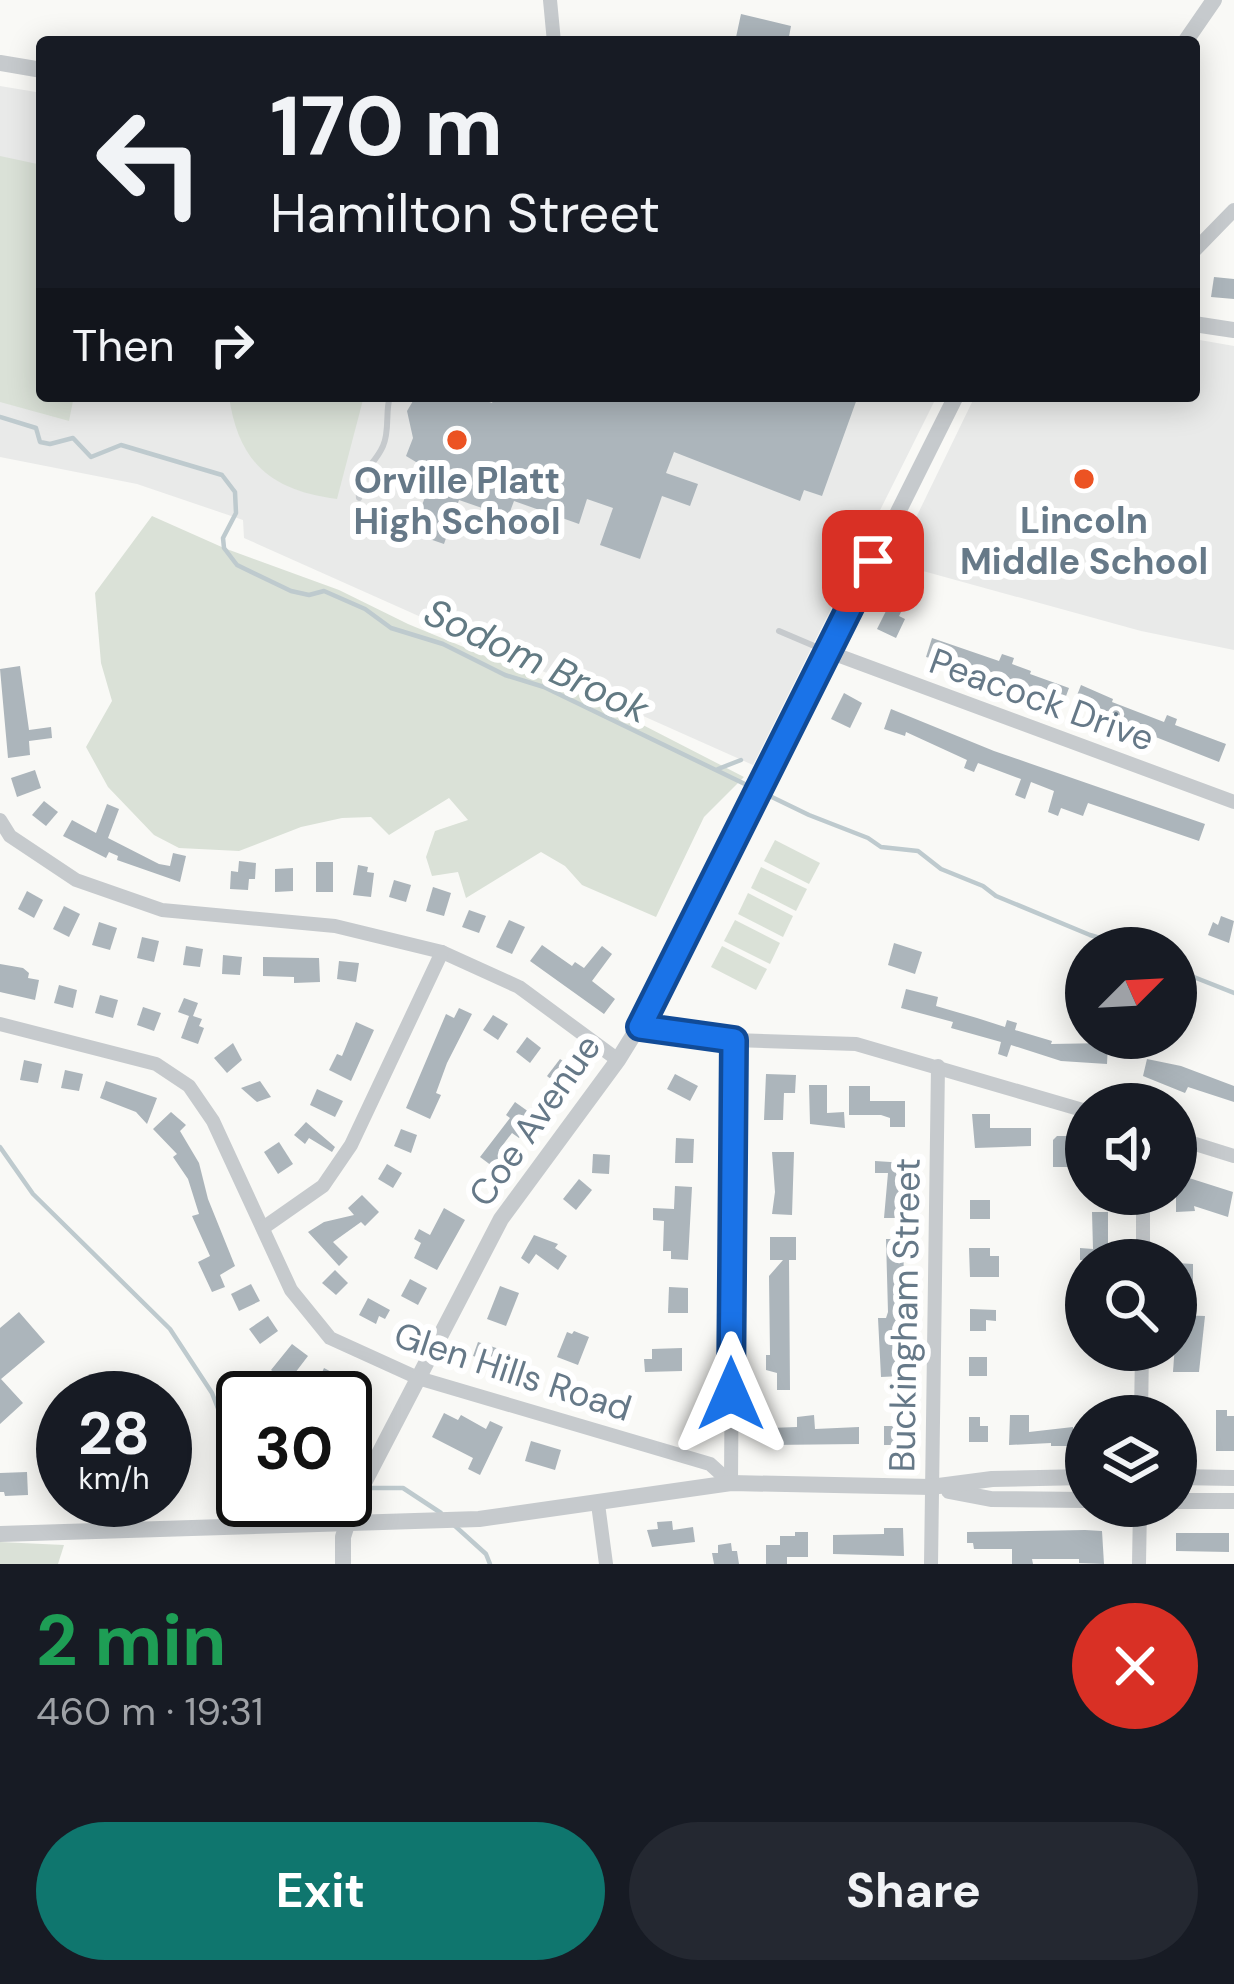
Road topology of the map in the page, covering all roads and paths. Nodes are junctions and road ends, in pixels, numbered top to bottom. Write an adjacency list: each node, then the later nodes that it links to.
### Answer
1 (550, 0): 3 (street)
2 (1214, 0): 4 (street)
3 (553, 36)
4 (1189, 36)
5 (0, 63): 6 (street)
6 (36, 69)
7 (1234, 210): 8 (street)
8 (1200, 245)
9 (1200, 325): 10 (street)
10 (1234, 330)
11 (388, 402): 13 (lane)
12 (953, 402): 15 (street, Coe Avenue)
13 (359, 498)
14 (779, 632): 15 (lane)
15 (829, 652): 16 (street, Peacock Drive); 20 (street, Coe Avenue)
16 (1234, 802)
17 (0, 820): 18 (street)
18 (442, 952): 22 (street); 27 (street)
19 (0, 1024): 27 (street, Glen Hills Road)
20 (640, 1027): 21 (street); 22 (street, Coe Avenue)
21 (734, 1040): 23 (street); 33 (street)
22 (618, 1060): 28 (street, Coe Avenue)
23 (938, 1066): 24 (street); 34 (street, Buckingham Street)
24 (1065, 1105)
25 (1197, 1145): 26 (street)
26 (1234, 1156)
27 (262, 1228): 28 (street, Glen Hills Road)
28 (418, 1378): 29 (street, Coe Avenue); 33 (street, Glen Hills Road)
29 (372, 1469)
30 (1065, 1477): 34 (street)
31 (1197, 1477): 32 (street)
32 (1234, 1478)
33 (731, 1483): 34 (street); 38 (street)
34 (931, 1487): 35 (street); 46 (street, Buckingham Street)
35 (1065, 1500)
36 (1197, 1501): 37 (street)
37 (1234, 1501)
38 (598, 1504): 39 (street); 45 (street)
39 (372, 1522)
40 (242, 1527): 43 (street)
41 (346, 1527): 44 (street, Coe Avenue)
42 (1140, 1527): 47 (street)
43 (0, 1534)
44 (343, 1564)
45 (606, 1564)
46 (931, 1564)
47 (1139, 1564)

